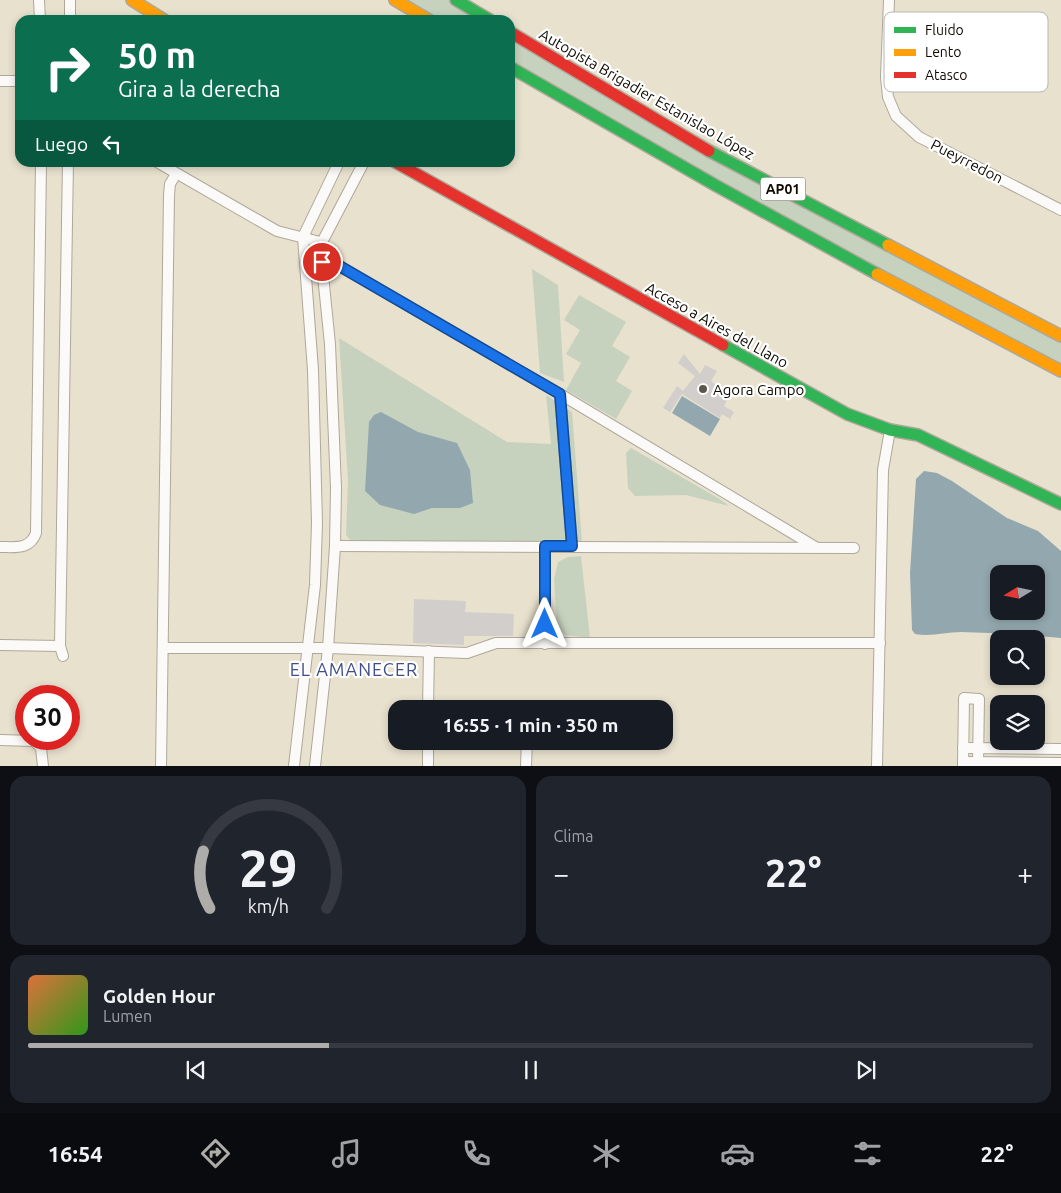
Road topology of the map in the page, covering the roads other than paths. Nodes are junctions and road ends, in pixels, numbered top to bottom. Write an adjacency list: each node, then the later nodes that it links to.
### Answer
1 (39, 0): 6 (street)
2 (70, 0): 7 (street)
3 (132, 0): 8 (main road)
4 (396, 0): 9 (main road)
5 (456, 0): 10 (main road)
6 (40, 15)
7 (70, 15)
8 (156, 15)
9 (421, 15)
10 (482, 15)
11 (515, 35): 27 (main road, Autopista Brigadier Estanislao López / AP01)
12 (515, 70): 28 (main road, AP01)
13 (0, 81): 14 (street)
14 (15, 81)
15 (888, 92): 23 (street, Pueyrredon)
16 (42, 167): 35 (street)
17 (68, 167): 40 (street)
18 (164, 167): 22 (street)
19 (337, 167): 24 (street)
20 (361, 167): 25 (street)
21 (404, 167): 30 (main road, Acceso a Aires del Llano)
22 (176, 174): 24 (street); 41 (street)
23 (1061, 210)
24 (303, 237): 25 (street); 43 (street)
25 (320, 242): 26 (street)
26 (322, 262): 29 (street); 32 (street)
27 (1061, 336)
28 (1061, 371)
29 (560, 394): 34 (street); 36 (street)
30 (890, 430): 31 (main road, Acceso a Aires del Llano); 38 (street)
31 (1061, 504)
32 (335, 546): 33 (street); 42 (street)
33 (545, 546): 34 (street); 39 (street)
34 (572, 546): 36 (street)
35 (0, 547)
36 (817, 548): 37 (street)
37 (854, 548)
38 (880, 643): 39 (street); 61 (street)
39 (545, 644): 44 (street)
40 (0, 645)
41 (163, 648): 43 (street); 56 (street)
42 (328, 648): 43 (street); 44 (street); 58 (street)
43 (308, 649): 57 (street)
44 (429, 651): 45 (street)
45 (428, 700)
46 (0, 740): 55 (street)
47 (963, 748): 48 (street); 48 (street); 53 (street)
48 (978, 748): 49 (street); 54 (street)
49 (1061, 749)
50 (428, 750): 59 (street)
51 (527, 750): 60 (street)
52 (1061, 763): 54 (street)
53 (963, 764): 54 (street)
54 (978, 764)
55 (44, 766)
56 (162, 766)
57 (294, 766)
58 (315, 766)
59 (428, 766)
60 (526, 766)
61 (877, 766)

